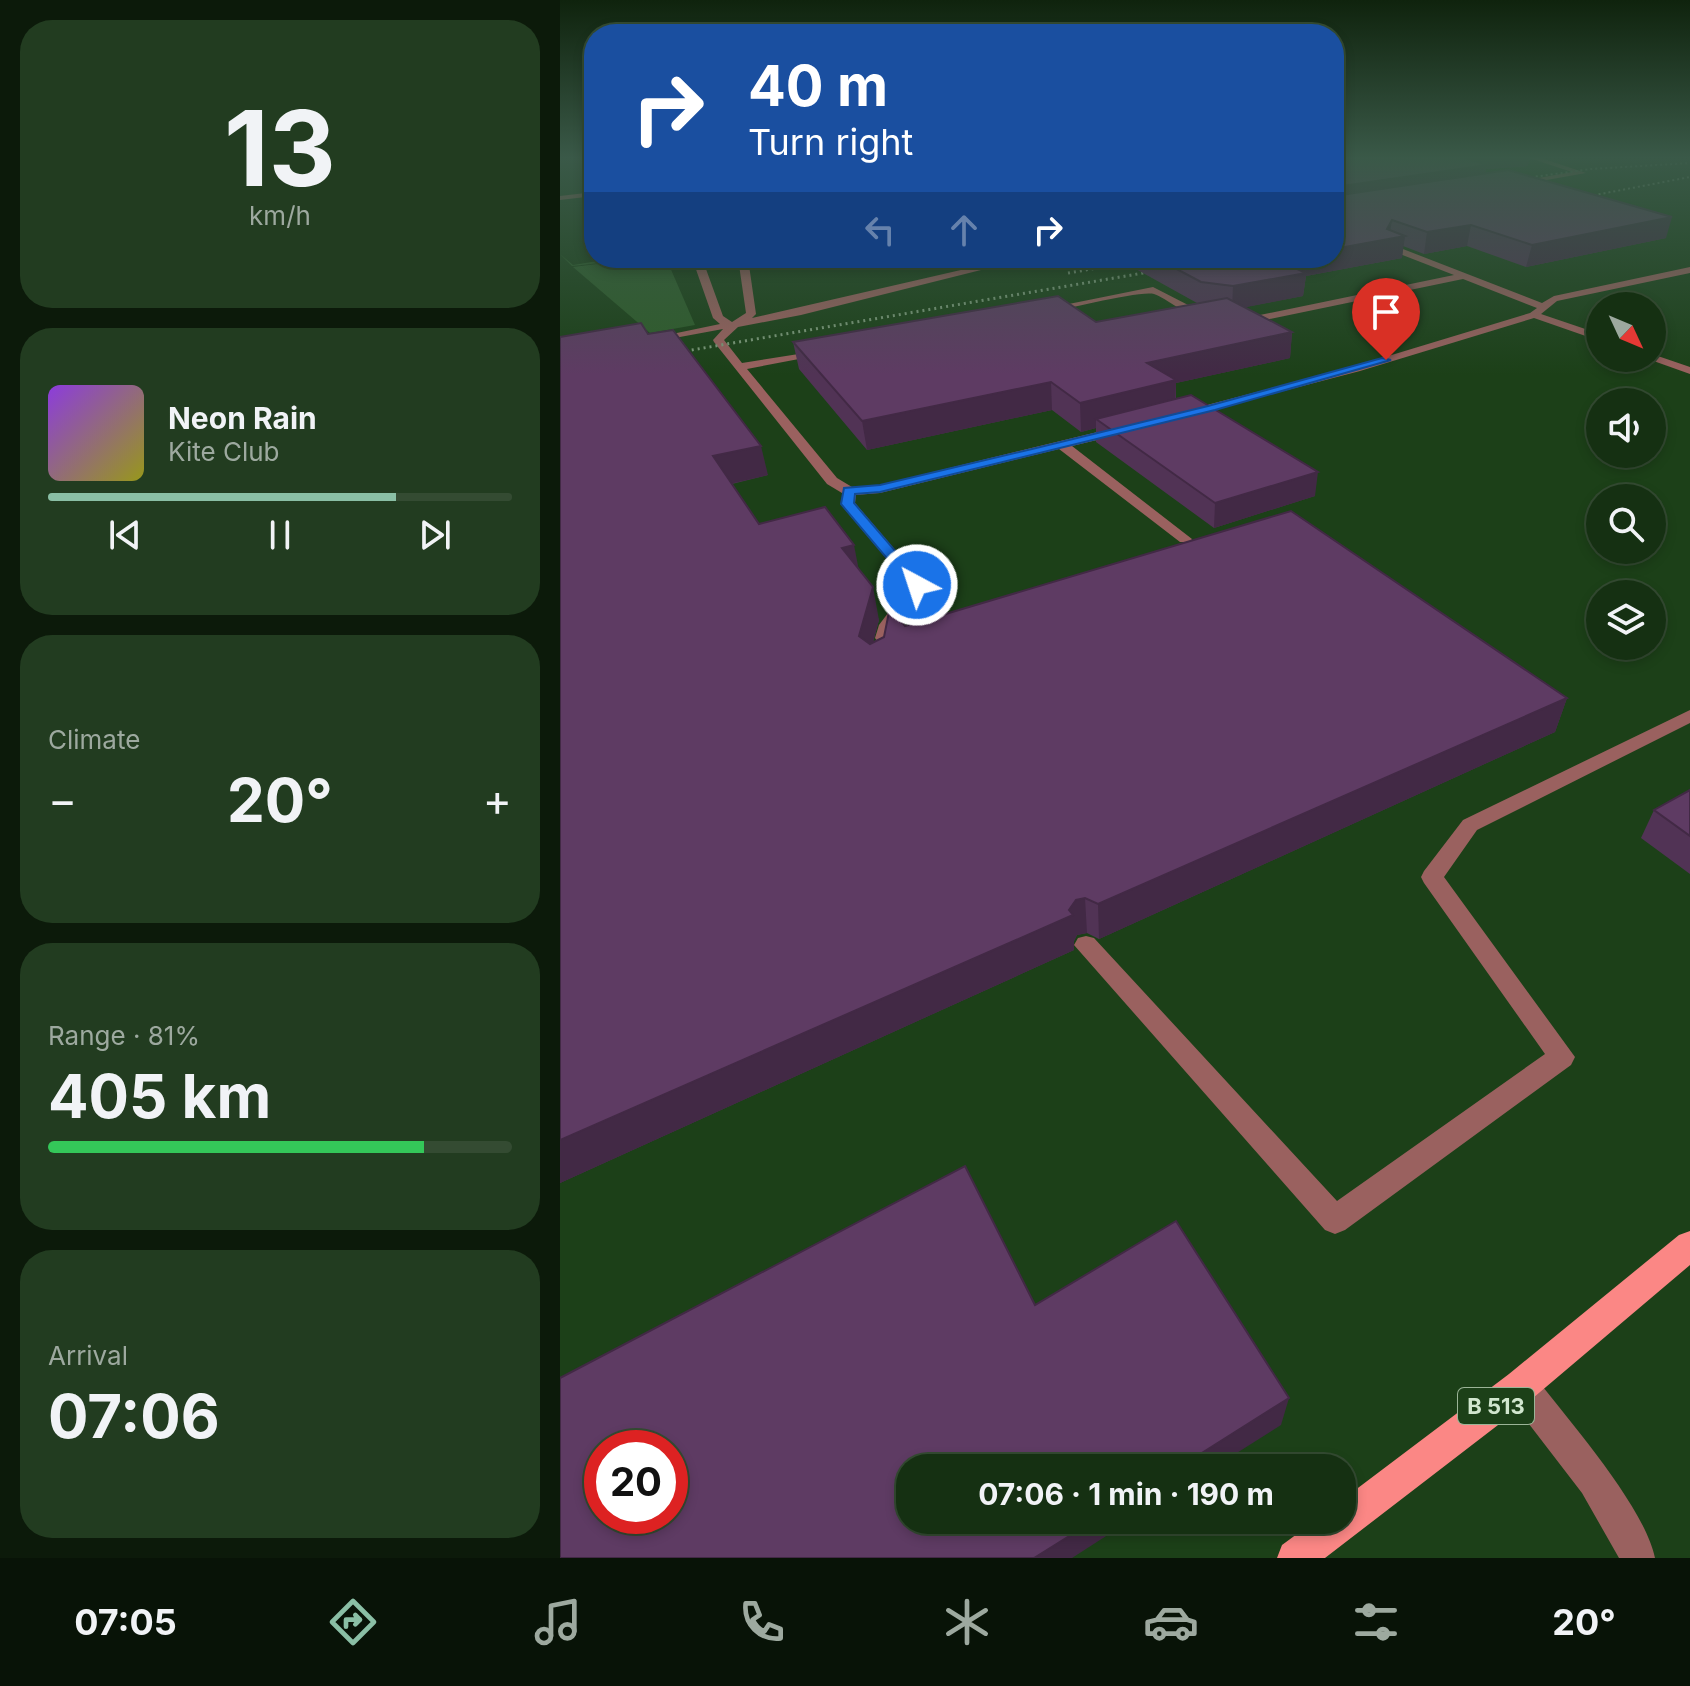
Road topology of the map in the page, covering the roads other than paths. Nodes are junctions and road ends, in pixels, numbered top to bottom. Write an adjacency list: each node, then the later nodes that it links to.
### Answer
1 (1390, 247): 6 (street)
2 (700, 268): 11 (street)
3 (744, 268): 11 (street)
4 (981, 268): 11 (street)
5 (1690, 270): 7 (street)
6 (1465, 276): 7 (street); 10 (street)
7 (1538, 311): 12 (street); 18 (street)
8 (1030, 313): 9 (street)
9 (1215, 314)
10 (1228, 315)
11 (732, 326): 13 (street); 16 (street)
12 (1586, 332)
13 (638, 342)
14 (830, 350): 16 (street)
15 (1666, 362): 17 (street)
16 (738, 367): 21 (street)
17 (1690, 371)
18 (1181, 415)
19 (1137, 427): 20 (street)
20 (1062, 445): 21 (street); 22 (street)
21 (849, 491): 23 (street)
22 (1185, 539)
23 (881, 655)
24 (1690, 716): 25 (street)
25 (1086, 945)
26 (1690, 1246): 27 (main road, B 513)
27 (1521, 1386): 28 (main road, B 513); 29 (street)
28 (1295, 1558)
29 (1637, 1558)

